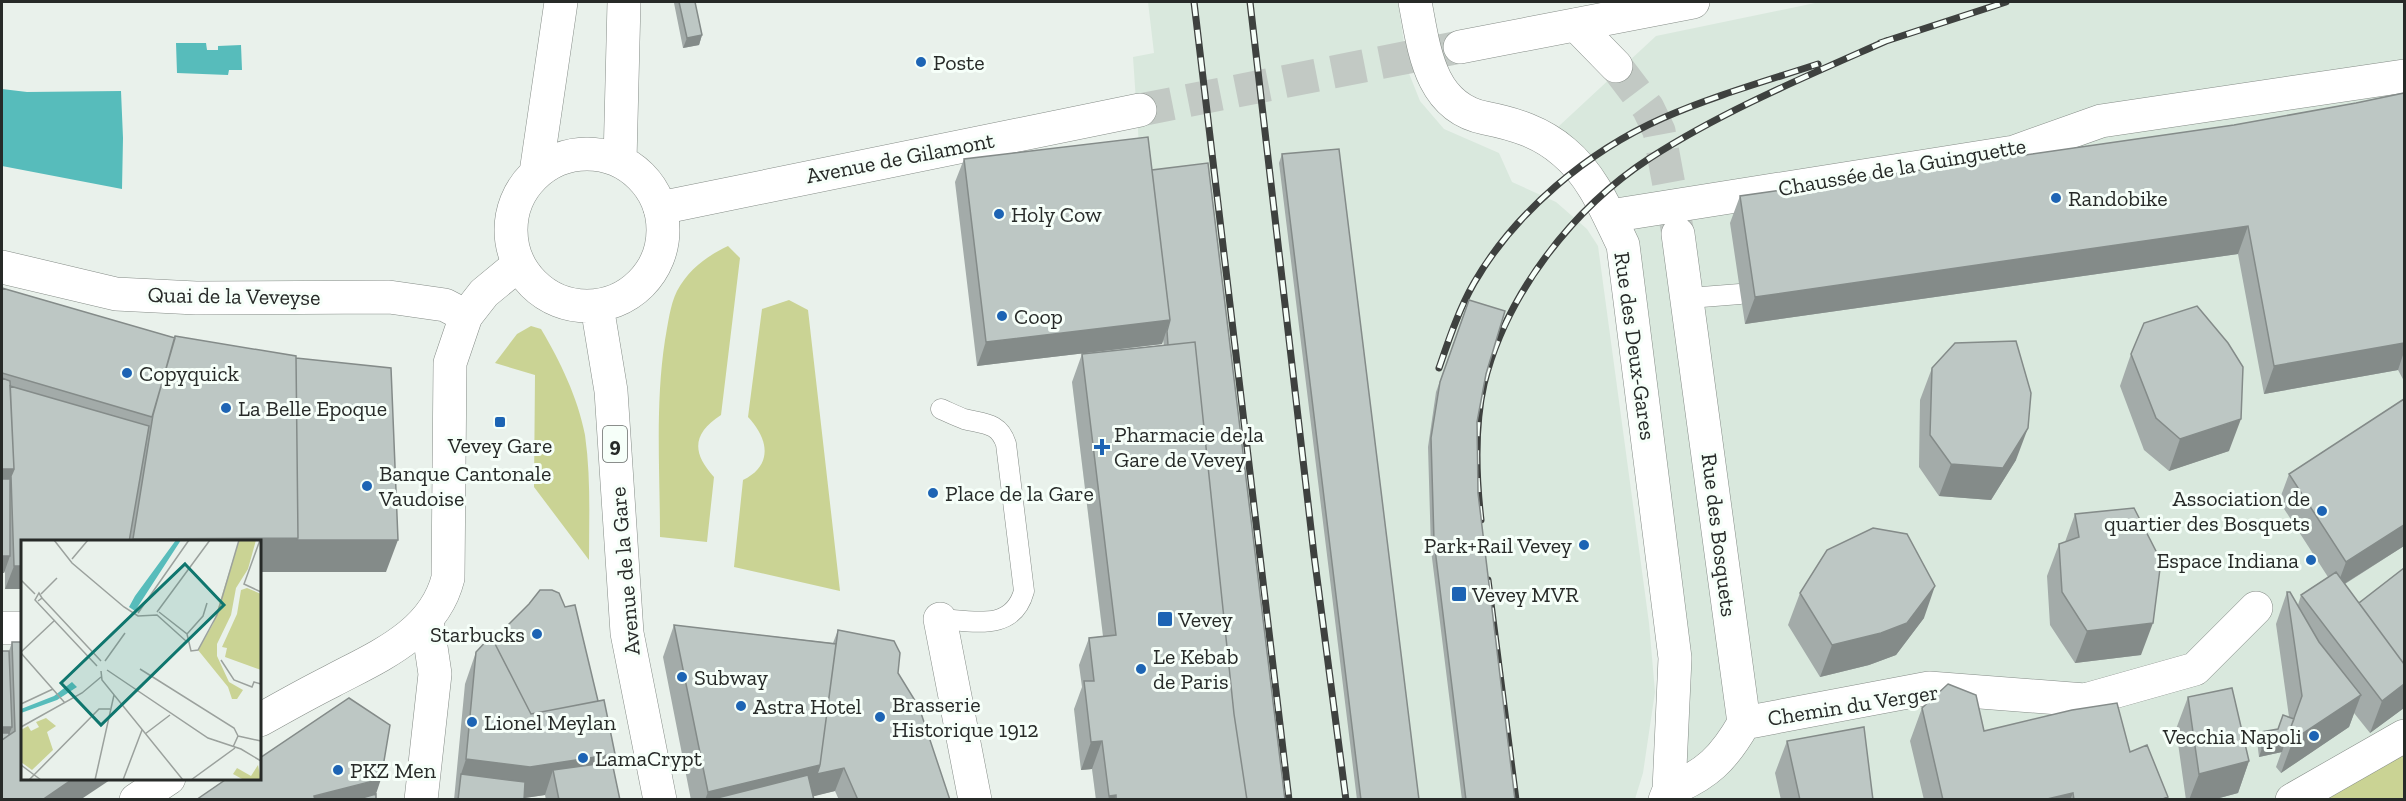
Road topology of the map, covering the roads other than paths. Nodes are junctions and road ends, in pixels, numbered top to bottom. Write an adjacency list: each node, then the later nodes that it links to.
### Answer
1 (561, 2): 11 (street)
2 (624, 2): 10 (street)
3 (1415, 2): 13 (street, Rue des Deux-Gares)
4 (1693, 2): 5 (street)
5 (1576, 25): 6 (street); 7 (street)
6 (1460, 47)
7 (1616, 66)
8 (2404, 76): 13 (street, Chaussée de la Guinguette)
9 (1140, 110): 12 (street, Avenue de Gilamont)
10 (621, 161): 11 (street); 12 (street)
11 (536, 172): 15 (street)
12 (660, 208): 19 (street)
13 (1610, 216): 31 (street, Rue des Deux-Gares)
14 (1678, 234): 18 (street, Rue des Bosquets)
15 (518, 265): 19 (street); 20 (street)
16 (2, 267): 20 (street, Quai de la Veveyse)
17 (1740, 294): 18 (lane)
18 (1689, 298): 28 (street, Rue des Bosquets)
19 (597, 306): 34 (street, Avenue de la Gare / 9)
20 (466, 316): 24 (street)
21 (941, 409): 23 (lane)
22 (2256, 608): 28 (street, Chemin du Verger)
23 (940, 619): 35 (street)
24 (427, 620): 27 (street); 33 (street)
25 (2, 628): 26 (street)
26 (21, 628)
27 (261, 719)
28 (1744, 723): 31 (street)
29 (2404, 736): 36 (street)
30 (166, 780): 32 (street)
31 (1667, 795)
32 (136, 800)
33 (421, 800)
34 (660, 800)
35 (975, 800)
36 (2292, 800)

